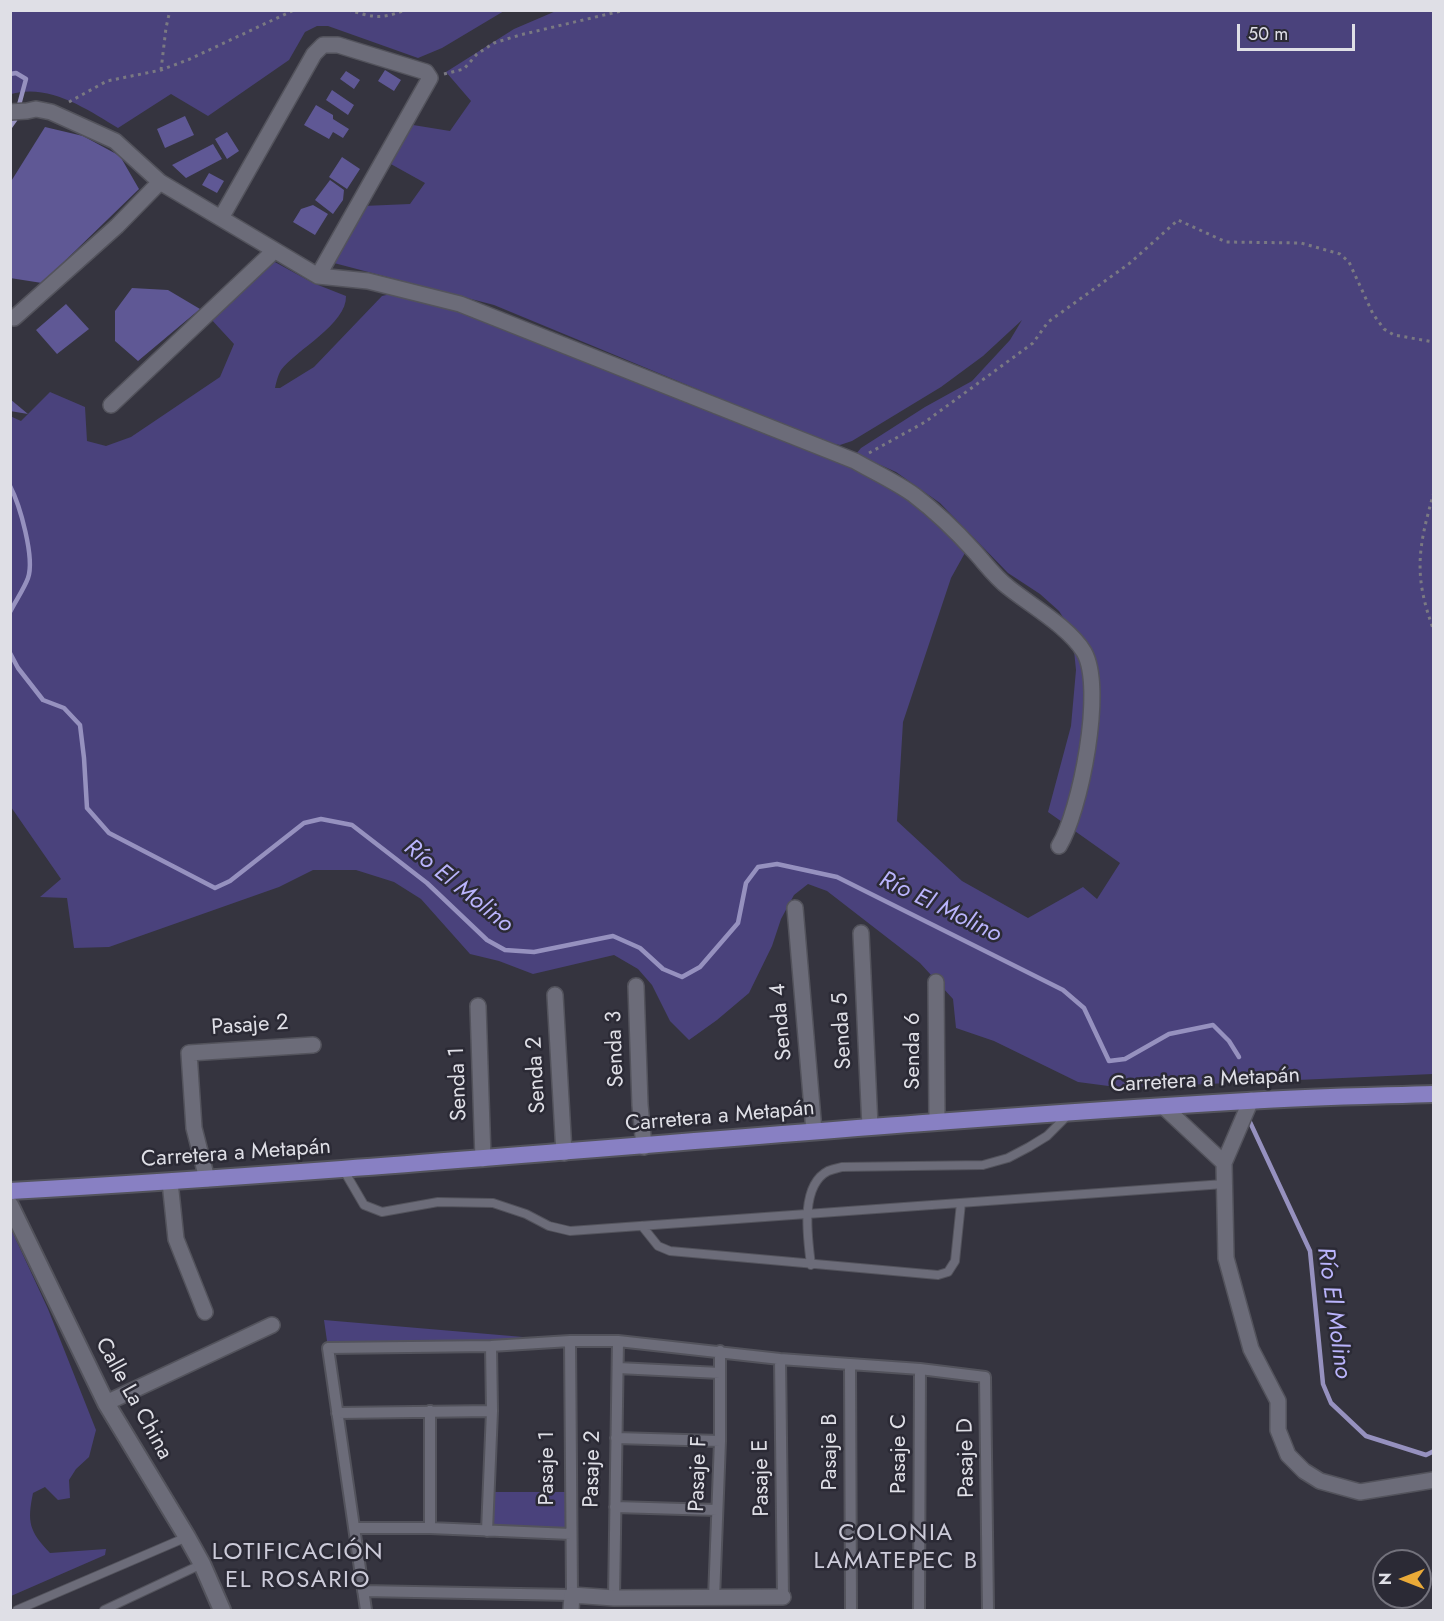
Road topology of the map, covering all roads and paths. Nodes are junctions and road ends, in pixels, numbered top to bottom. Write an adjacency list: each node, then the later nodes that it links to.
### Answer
1 (170, 10): 6 (path)
2 (294, 10): 6 (path)
3 (348, 10): 4 (path)
4 (405, 10)
5 (625, 10): 7 (path)
6 (161, 70): 9 (path)
7 (430, 78): 11 (street); 13 (street)
8 (17, 111): 9 (street)
9 (51, 112): 10 (street)
10 (160, 182): 11 (street); 14 (street)
11 (221, 218): 12 (street)
12 (274, 250): 13 (street); 16 (street)
13 (318, 276): 17 (street)
14 (14, 318)
15 (1434, 342): 17 (path)
16 (111, 405)
17 (855, 460): 20 (street)
18 (1434, 492): 19 (path)
19 (1434, 631)
20 (1059, 846)
21 (795, 908): 34 (street, Senda 4)
22 (861, 933): 33 (street, Senda 5)
23 (936, 982): 32 (street, Senda 6)
24 (636, 986): 35 (street, Senda 3)
25 (555, 995): 36 (street, Senda 2)
26 (478, 1006): 37 (street, Senda 1)
27 (313, 1045): 40 (street, Pasaje 2)
28 (1434, 1094): 29 (main road, Carretera a Metapán)
29 (1251, 1100): 30 (main road, Carretera a Metapán); 38 (street)
30 (1164, 1107): 31 (main road, Carretera a Metapán); 38 (street)
31 (1071, 1111): 32 (main road, Carretera a Metapán); 46 (lane)
32 (937, 1121): 33 (main road, Carretera a Metapán)
33 (870, 1127): 34 (main road, Carretera a Metapán)
34 (814, 1131): 35 (main road, Carretera a Metapán)
35 (644, 1147): 36 (main road, Carretera a Metapán)
36 (564, 1153): 37 (main road, Carretera a Metapán)
37 (483, 1159): 39 (main road, Carretera a Metapán)
38 (1224, 1163): 42 (street)
39 (343, 1169): 40 (main road, Carretera a Metapán); 47 (lane)
40 (207, 1179): 41 (main road, Carretera a Metapán)
41 (170, 1182): 43 (main road, Carretera a Metapán); 49 (street)
42 (1224, 1184): 44 (lane); 66 (street)
43 (10, 1191)
44 (961, 1203): 46 (lane); 48 (lane)
45 (10, 1205): 60 (main road, Calle La China)
46 (806, 1215): 47 (lane); 48 (lane)
47 (642, 1226): 48 (lane)
48 (811, 1265)
49 (205, 1312)
50 (272, 1325): 60 (street)
51 (570, 1341): 52 (street); 53 (street); 72 (street, Pasaje 1)
52 (618, 1341): 54 (street); 57 (street, Pasaje 2)
53 (491, 1346): 62 (street); 63 (street)
54 (720, 1351): 55 (street); 59 (street, Pasaje F)
55 (780, 1359): 56 (street); 79 (street, Pasaje E)
56 (850, 1365): 58 (street); 85 (street, Pasaje B)
57 (618, 1368): 59 (street); 64 (street, Pasaje 2)
58 (920, 1369): 86 (street, Pasaje C); 87 (street, Pasaje D)
59 (720, 1373): 65 (street, Pasaje F)
60 (106, 1403): 73 (main road, Calle La China)
61 (430, 1411): 62 (street); 63 (street); 70 (street)
62 (492, 1411): 71 (street)
63 (337, 1413): 69 (street)
64 (616, 1438): 65 (street); 67 (street, Pasaje 2)
65 (720, 1441): 68 (street, Pasaje F)
66 (1434, 1480)
67 (615, 1508): 68 (street); 77 (street, Pasaje 2)
68 (717, 1510): 78 (street, Pasaje F)
69 (354, 1528): 70 (street); 75 (street)
70 (430, 1528): 71 (street)
71 (487, 1531): 72 (street)
72 (571, 1534): 76 (street, Pasaje 1)
73 (187, 1537): 74 (main road, Calle La China); 80 (lane)
74 (202, 1564): 81 (lane); 82 (main road, Calle La China)
75 (363, 1591): 76 (street); 83 (street)
76 (572, 1595): 77 (street); 84 (street)
77 (614, 1598): 78 (street)
78 (714, 1598): 79 (street)
79 (775, 1601)
80 (16, 1611)
81 (104, 1611)
82 (222, 1611)
83 (366, 1611)
84 (571, 1611)
85 (851, 1611)
86 (919, 1611)
87 (988, 1611)

